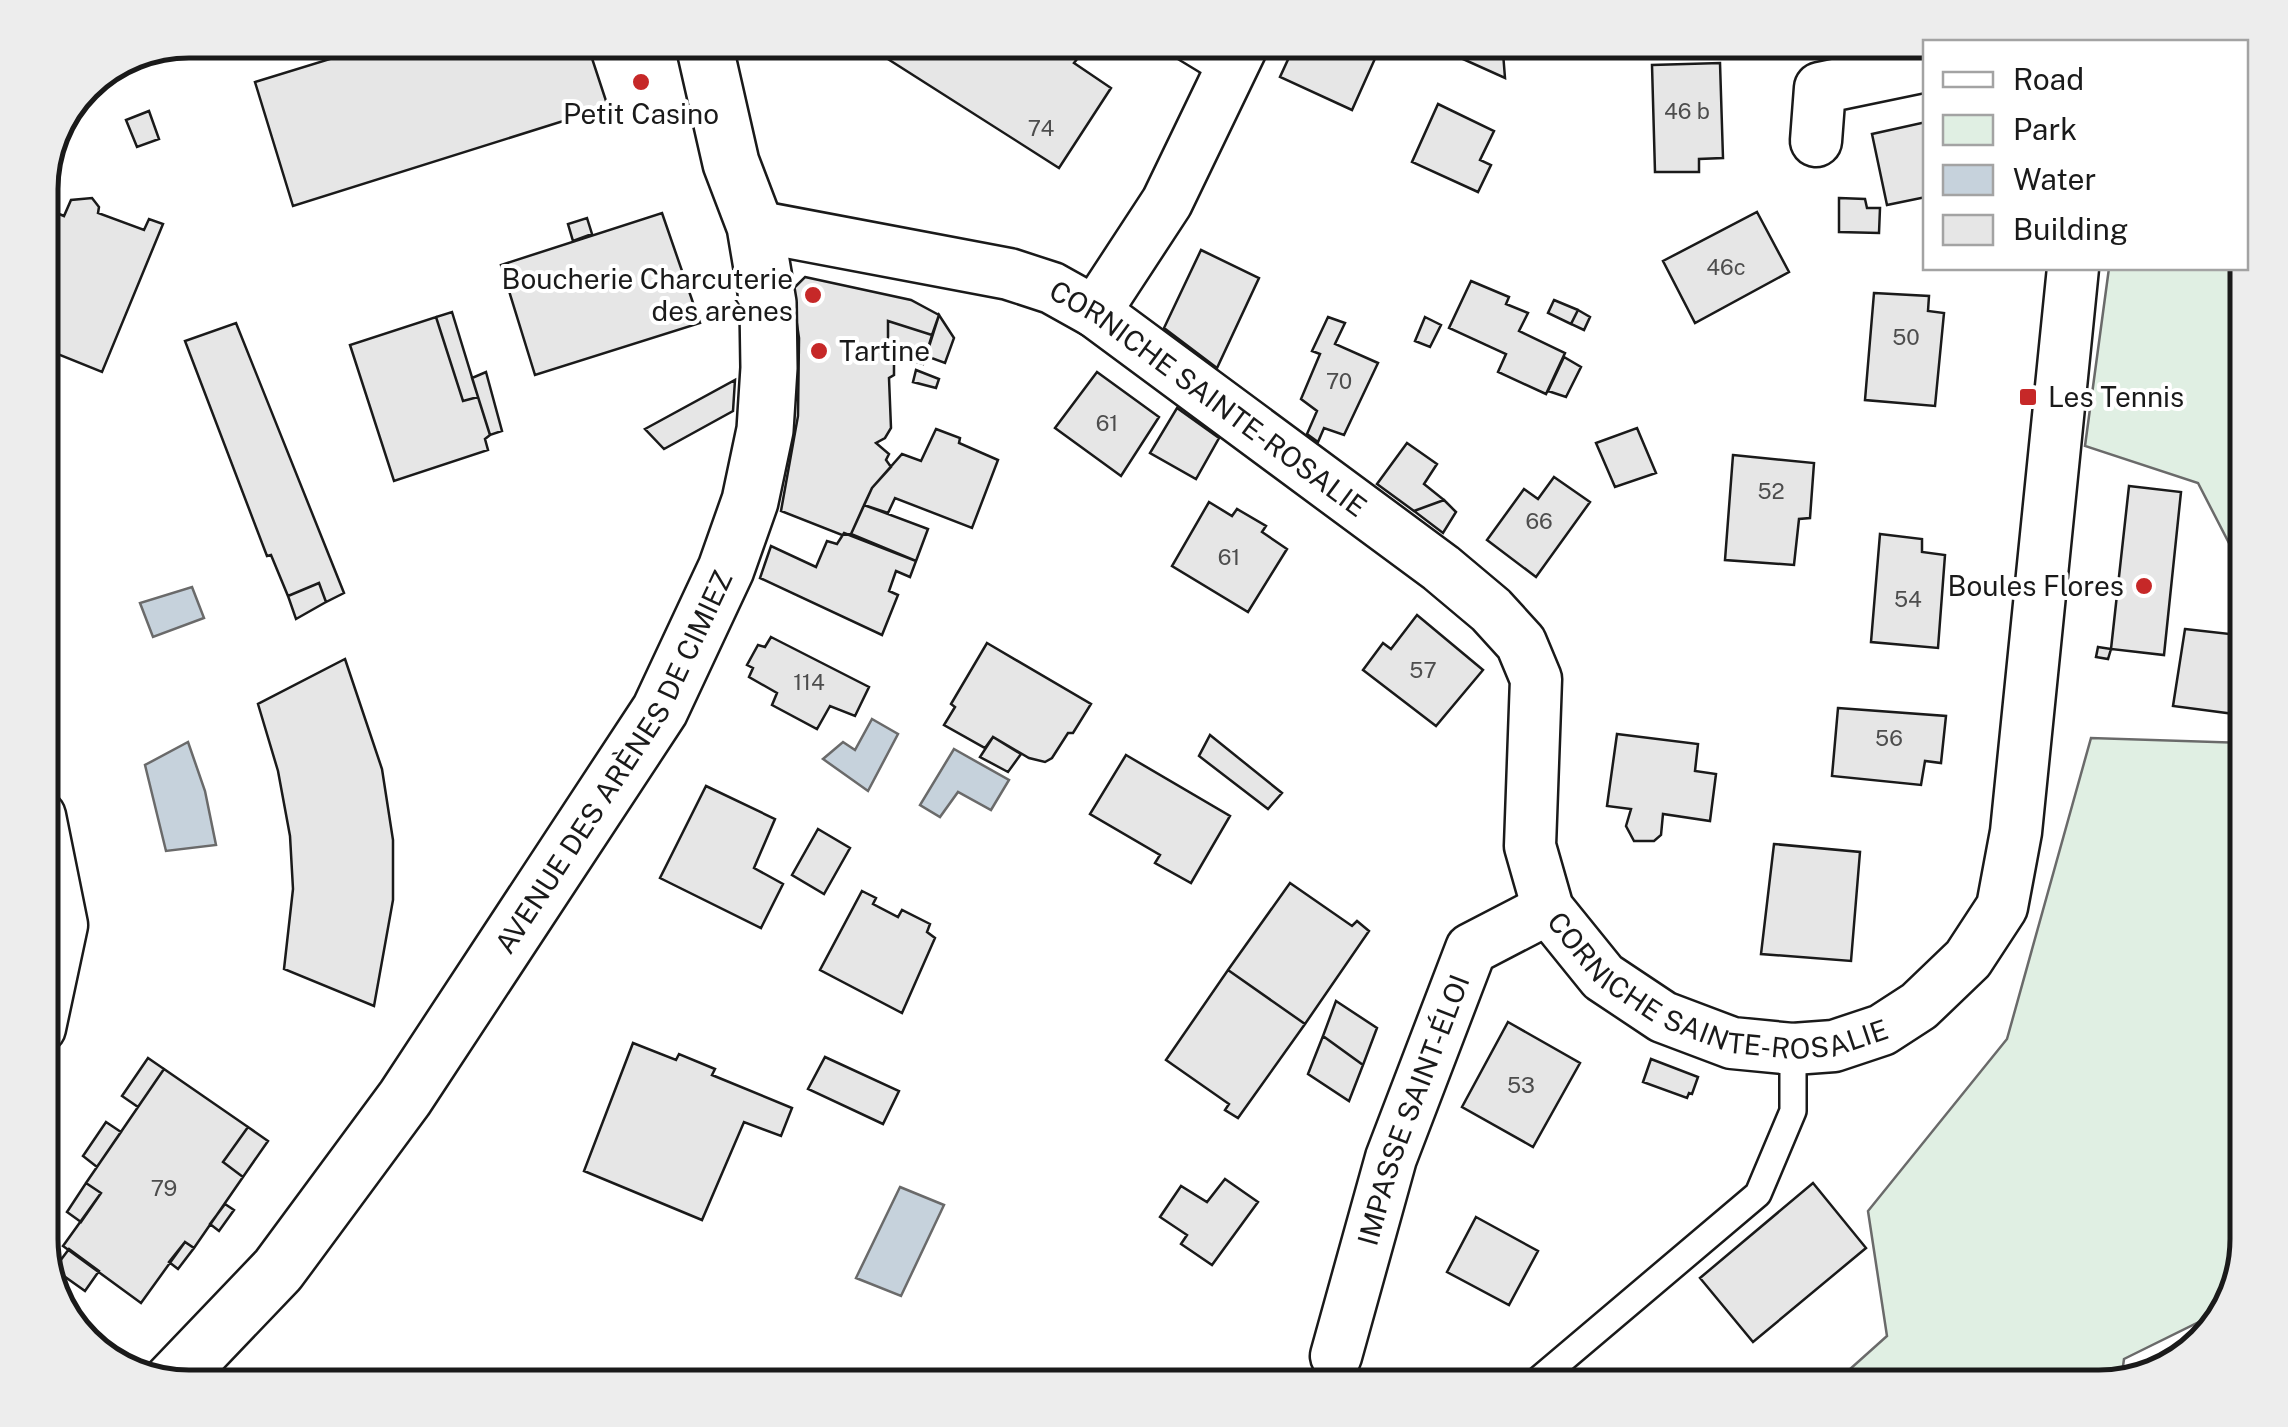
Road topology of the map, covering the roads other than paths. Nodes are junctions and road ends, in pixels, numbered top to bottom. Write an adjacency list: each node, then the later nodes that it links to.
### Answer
1 (707, 57): 5 (street, AVENUE DES ARÈNES DE CIMIEZ)
2 (1237, 57): 7 (street)
3 (1923, 67): 4 (street)
4 (1816, 141)
5 (754, 226): 7 (street, CORNICHE SAINTE-ROSALIE); 13 (street, AVENUE DES ARÈNES DE CIMIEZ)
6 (2073, 270): 11 (street, CORNICHE SAINTE-ROSALIE)
7 (1095, 312): 9 (street, CORNICHE SAINTE-ROSALIE)
8 (58, 904): 10 (street)
9 (1548, 909): 11 (street, CORNICHE SAINTE-ROSALIE); 12 (street, IMPASSE SAINT-ÉLOI)
10 (58, 943)
11 (1793, 1048): 14 (lane)
12 (1336, 1356)
13 (183, 1369)
14 (1550, 1370)

